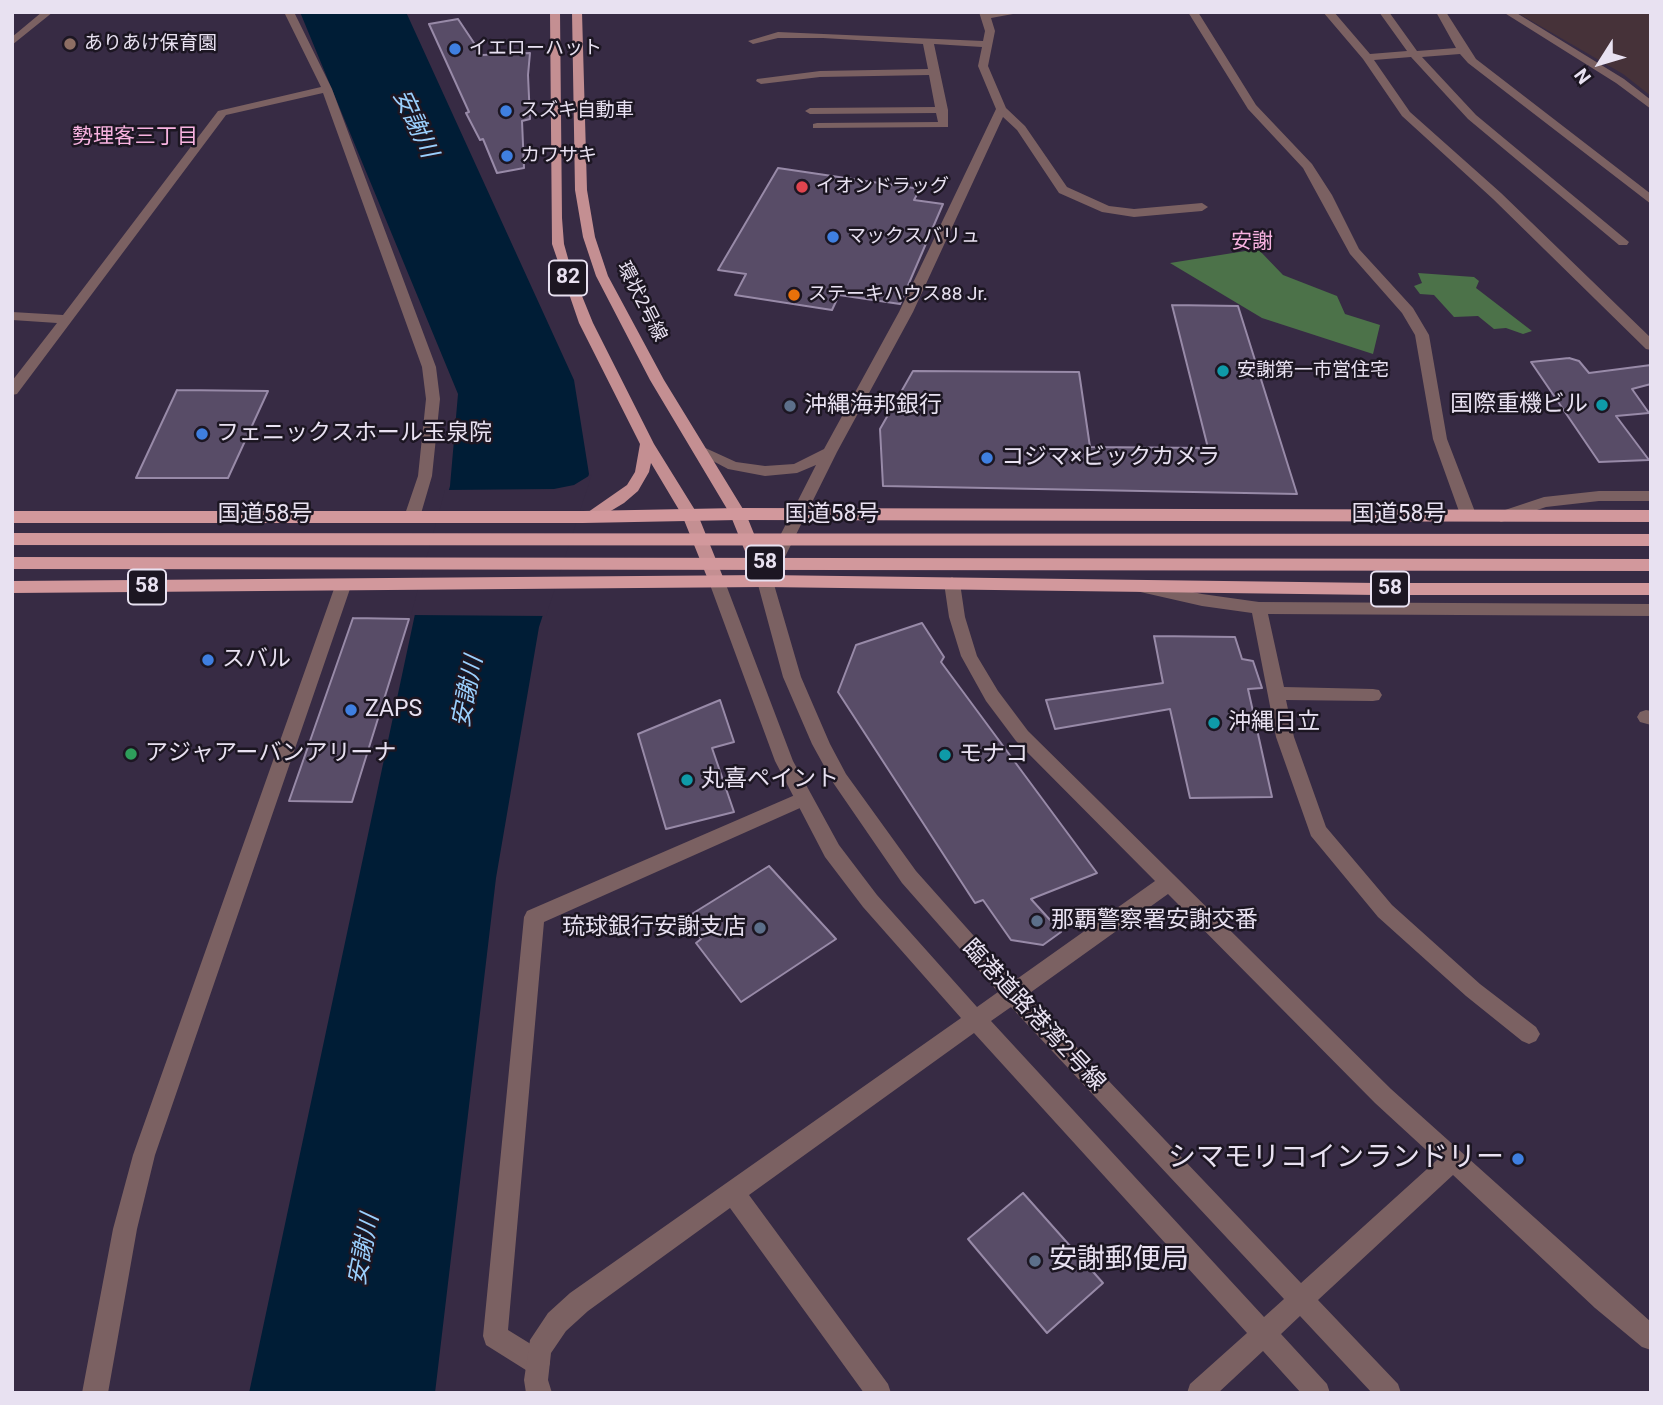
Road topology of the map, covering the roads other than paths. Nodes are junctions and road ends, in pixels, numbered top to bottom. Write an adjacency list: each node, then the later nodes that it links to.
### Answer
1 (48, 12): 14 (street)
2 (289, 12): 21 (street)
3 (555, 12): 34 (main road, 82)
4 (578, 12): 35 (main road, 環状2号線 / 82)
5 (1019, 12): 11 (street)
6 (1193, 12): 45 (street)
7 (1328, 12): 18 (street)
8 (1384, 12): 17 (street)
9 (1441, 12): 16 (street)
10 (1508, 12): 22 (street)
11 (985, 14): 15 (street)
12 (753, 41): 13 (street)
13 (928, 41): 15 (street); 19 (street)
14 (12, 42)
15 (988, 44): 23 (street)
16 (1463, 51): 17 (street); 27 (street)
17 (1414, 54): 18 (street); 29 (street)
18 (1367, 57): 32 (street)
19 (933, 72): 20 (street); 24 (street)
20 (761, 80)
21 (327, 89): 31 (street); 43 (street)
22 (1651, 106)
23 (1001, 109): 28 (street); 36 (street)
24 (943, 110): 25 (street); 26 (street)
25 (810, 111)
26 (817, 126)
27 (1651, 200)
28 (1202, 207)
29 (1623, 242)
30 (12, 316): 31 (street)
31 (65, 319): 33 (street)
32 (1651, 346)
33 (14, 385)
34 (647, 444): 40 (main road, 82); 44 (main road)
35 (701, 451): 36 (street); 38 (main road, 環状2号線 / 82)
36 (830, 452): 39 (street)
37 (1651, 496): 46 (street)
38 (738, 514): 39 (highway, 58); 40 (highway, 58); 52 (main road, 環状2号線 / 82)
39 (799, 514): 45 (highway, 58); 52 (street)
40 (690, 515): 44 (highway, 58); 51 (main road, 82)
41 (1651, 516): 46 (highway, 58)
42 (12, 517): 43 (highway, 58)
43 (412, 517): 44 (highway, 58)
44 (586, 517)
45 (1469, 517): 46 (highway, 58)
46 (1501, 517)
47 (12, 539): 48 (highway, 国道58号 / 58)
48 (1651, 540)
49 (12, 563): 50 (highway, 国道58号 / 58)
50 (1651, 565)
51 (718, 582): 52 (highway, 58); 55 (highway, 58); 62 (street, 臨港道路港湾2号線)
52 (765, 582): 53 (highway, 58); 64 (street, 臨港道路港湾2号線)
53 (952, 583): 54 (highway, 58); 63 (street)
54 (1130, 584): 57 (highway, 58); 58 (street)
55 (343, 586): 56 (highway, 58); 73 (street)
56 (12, 587)
57 (1651, 589)
58 (1259, 608): 59 (street); 60 (street)
59 (1651, 610)
60 (1276, 693): 61 (street); 66 (street)
61 (1373, 695)
62 (802, 799): 65 (street, 臨港道路港湾2号線); 72 (street)
63 (1168, 883): 64 (street); 67 (street)
64 (1012, 994): 65 (street); 69 (street, 臨港道路港湾2号線)
65 (975, 1020): 68 (street); 71 (street, 臨港道路港湾2号線)
66 (1529, 1034)
67 (1452, 1161): 69 (street); 70 (street)
68 (734, 1194): 72 (street); 75 (street)
69 (1300, 1299): 71 (street); 78 (street, 臨港道路港湾2号線)
70 (1647, 1329)
71 (1263, 1333): 76 (street); 77 (street, 臨港道路港湾2号線)
72 (538, 1363): 74 (street)
73 (95, 1393)
74 (539, 1393)
75 (879, 1393)
76 (1199, 1393)
77 (1318, 1393)
78 (1389, 1393)

